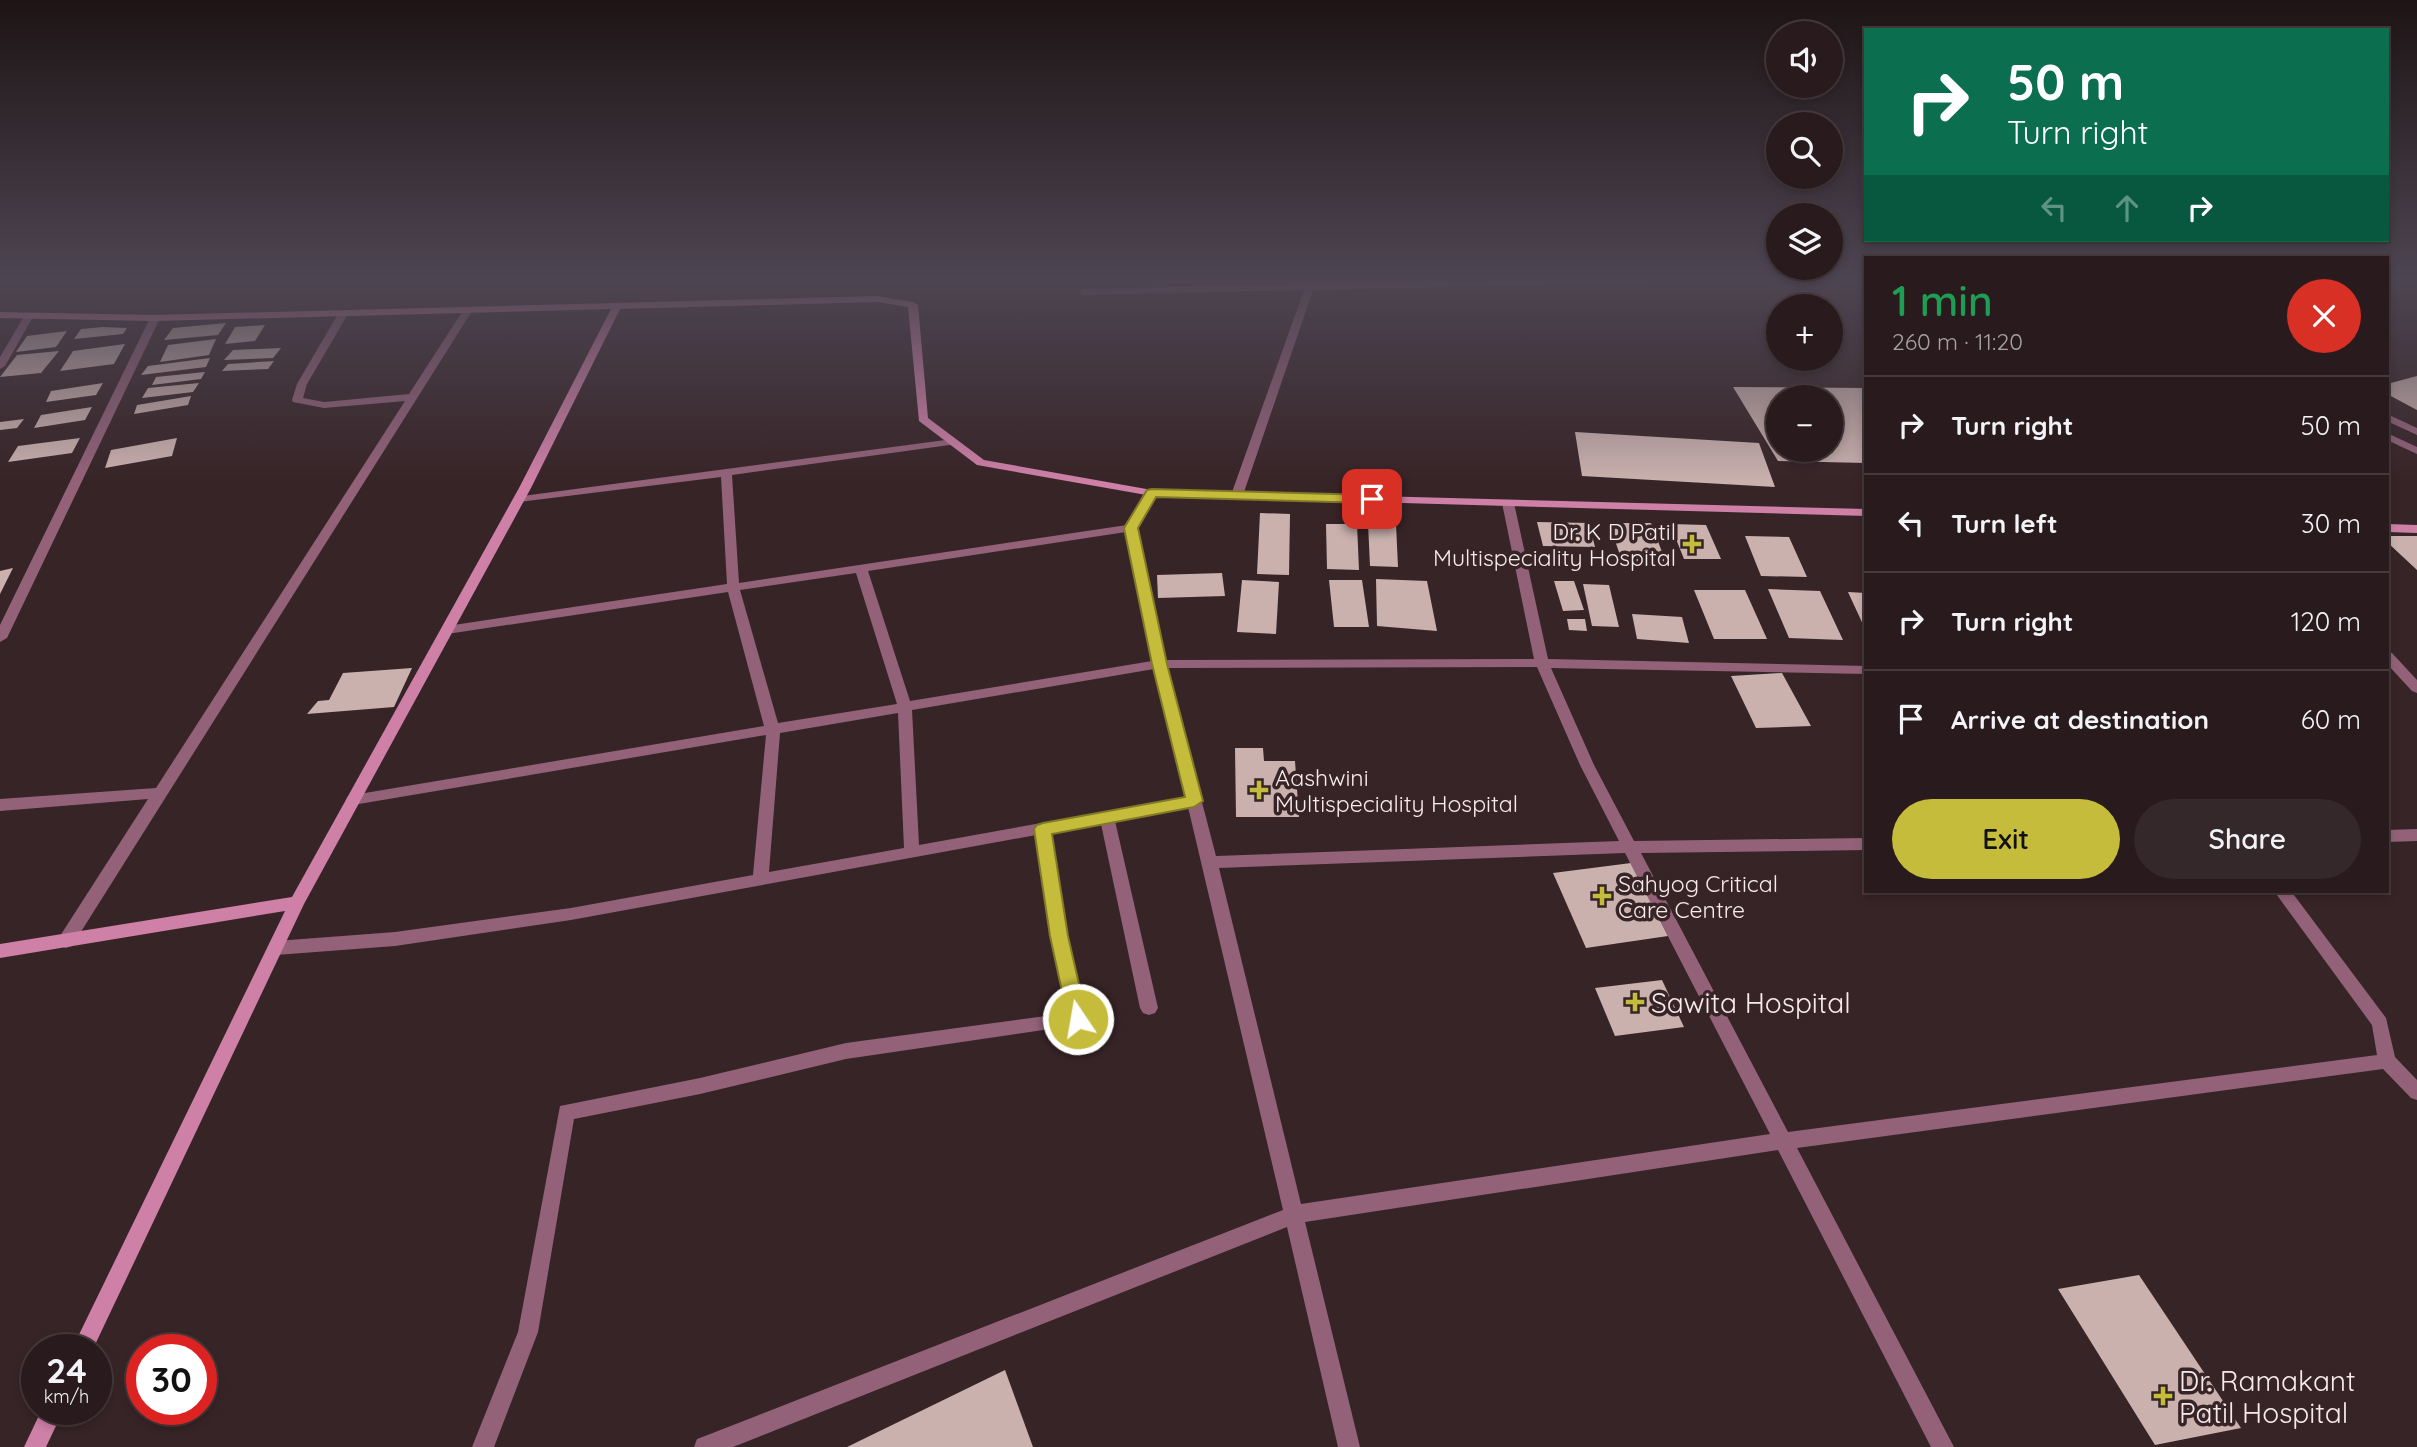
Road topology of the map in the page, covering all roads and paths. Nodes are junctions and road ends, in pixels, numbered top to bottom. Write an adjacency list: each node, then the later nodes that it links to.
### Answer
1 (11, 347): 8 (street)
2 (141, 347): 27 (street)
3 (324, 347): 9 (street)
4 (444, 347): 9 (street)
5 (596, 347): 18 (main road)
6 (917, 347): 13 (main road)
7 (1288, 347): 17 (street)
8 (0, 366)
9 (412, 397): 35 (street)
10 (2389, 417): 11 (street)
11 (2417, 432)
12 (2389, 437): 14 (street)
13 (953, 442): 15 (street); 16 (main road)
14 (2417, 450)
15 (726, 473): 18 (street); 25 (street)
16 (1152, 493): 17 (main road); 21 (street)
17 (1237, 495): 19 (main road)
18 (519, 499): 26 (main road)
19 (1507, 503): 20 (main road); 29 (street)
20 (1864, 513)
21 (1131, 528): 24 (street); 30 (street)
22 (2389, 528): 23 (main road)
23 (2417, 529)
24 (861, 569): 25 (street); 33 (street)
25 (733, 587): 26 (street); 34 (street)
26 (447, 630): 36 (main road)
27 (0, 638)
28 (2389, 658): 32 (street)
29 (1542, 663): 30 (street); 31 (street); 44 (street)
30 (1159, 664): 33 (street); 37 (street)
31 (1864, 670)
32 (2417, 688)
33 (905, 708): 34 (street); 45 (street)
34 (773, 731): 36 (street); 47 (street)
35 (160, 793): 38 (street); 50 (street)
36 (354, 800): 49 (main road)
37 (1194, 801): 39 (street); 46 (street)
38 (0, 805)
39 (1107, 817): 40 (street); 53 (street)
40 (1043, 829): 45 (street); 61 (street)
41 (2417, 835): 42 (street)
42 (2389, 836)
43 (1864, 844): 44 (street)
44 (1629, 847): 46 (street); 56 (street)
45 (912, 852): 47 (street)
46 (1210, 862): 57 (street)
47 (761, 878): 51 (street)
48 (2284, 893): 54 (street)
49 (297, 903): 50 (main road); 51 (main road)
50 (66, 941): 52 (main road)
51 (276, 947): 58 (main road)
52 (0, 951)
53 (1149, 1007)
54 (2387, 1061): 55 (street); 56 (street)
55 (2417, 1092)
56 (1783, 1142): 57 (street); 64 (street)
57 (1293, 1215): 62 (street); 63 (street)
58 (89, 1334)
59 (45, 1425): 60 (main road)
60 (34, 1447)
61 (483, 1447)
62 (705, 1447)
63 (1349, 1447)
64 (1943, 1447)

